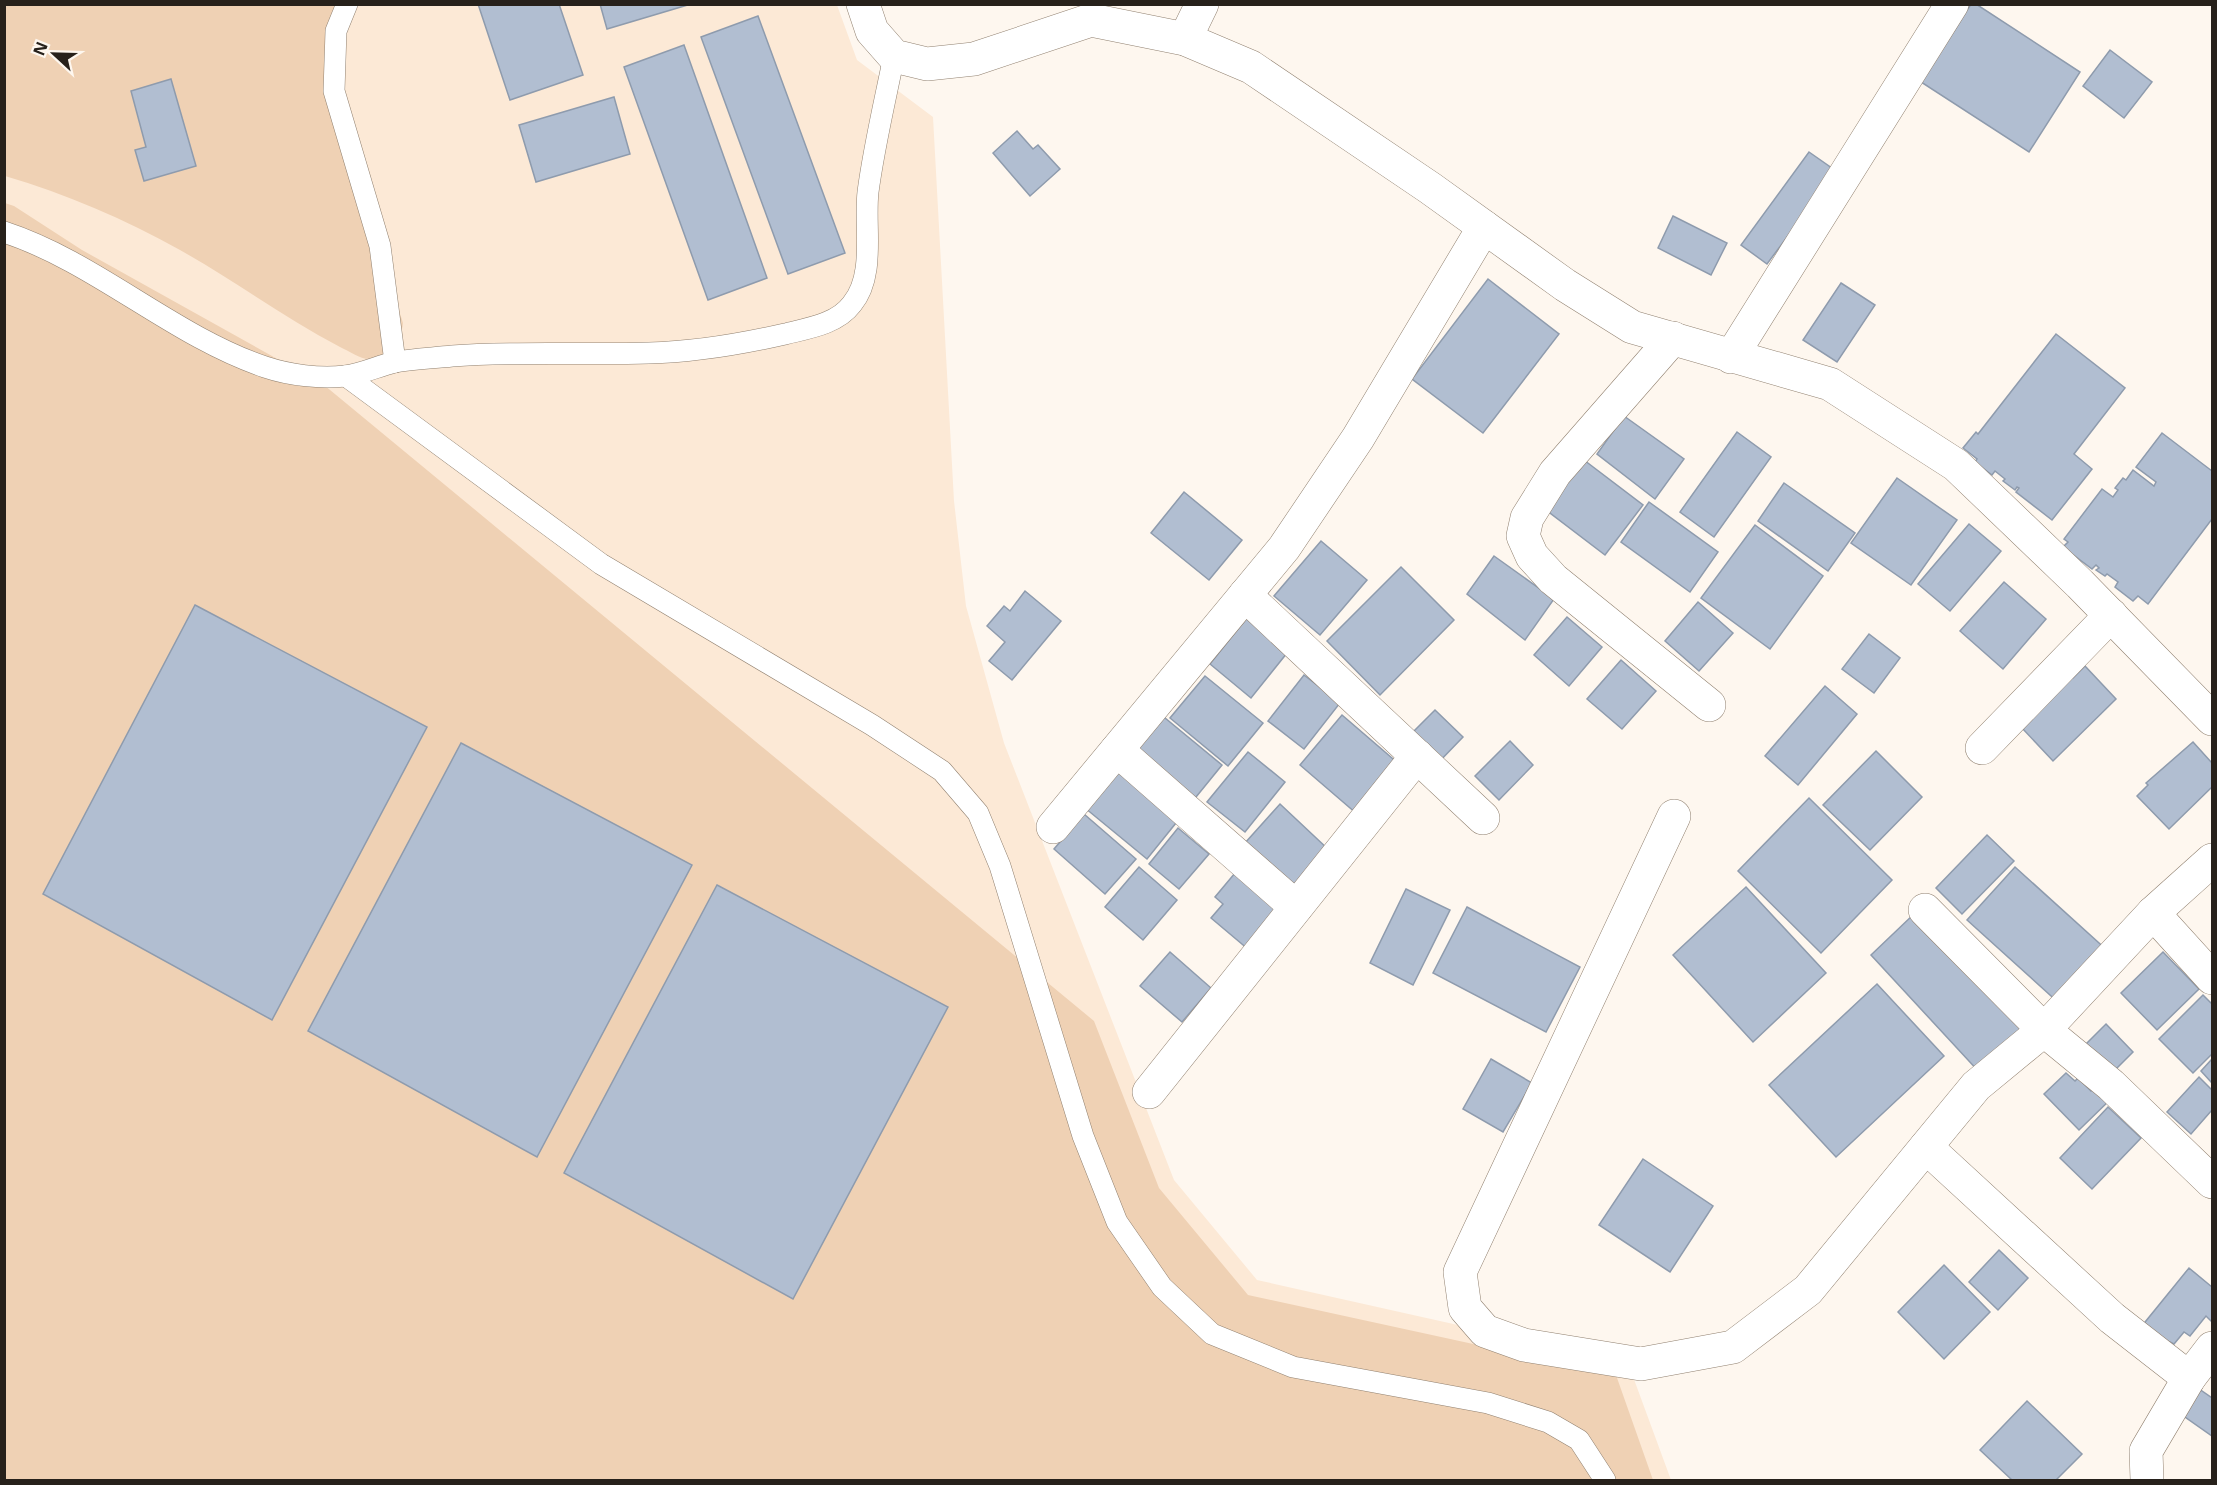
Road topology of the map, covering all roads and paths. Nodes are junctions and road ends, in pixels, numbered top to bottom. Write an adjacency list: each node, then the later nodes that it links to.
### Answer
1 (347, 4): 11 (lane)
2 (862, 4): 6 (street)
3 (1202, 4): 5 (street)
4 (1952, 4): 10 (street)
5 (1185, 39): 6 (street); 7 (street)
6 (894, 56): 11 (lane)
7 (1484, 227): 9 (street); 13 (street)
8 (4, 232): 12 (lane)
9 (1673, 338): 10 (street); 15 (street)
10 (1731, 357): 14 (street)
11 (395, 362): 12 (lane)
12 (346, 376): 34 (lane)
13 (1245, 596): 18 (street); 19 (street)
14 (2111, 615): 16 (street); 17 (street)
15 (1709, 705)
16 (2212, 719)
17 (1982, 748)
18 (1116, 750): 22 (street); 24 (street)
19 (1417, 756): 21 (street); 24 (street)
20 (1674, 816): 30 (street)
21 (1483, 818)
22 (1053, 827)
23 (2212, 860): 26 (street)
24 (1296, 907): 29 (street)
25 (1924, 910): 28 (street)
26 (2153, 913): 27 (street); 28 (street)
27 (2212, 978)
28 (2043, 1030): 30 (street); 31 (street)
29 (1149, 1092)
30 (1926, 1147): 33 (street)
31 (2212, 1182)
32 (2212, 1348): 33 (street)
33 (2189, 1378): 35 (street)
34 (1605, 1480)
35 (2147, 1480)

